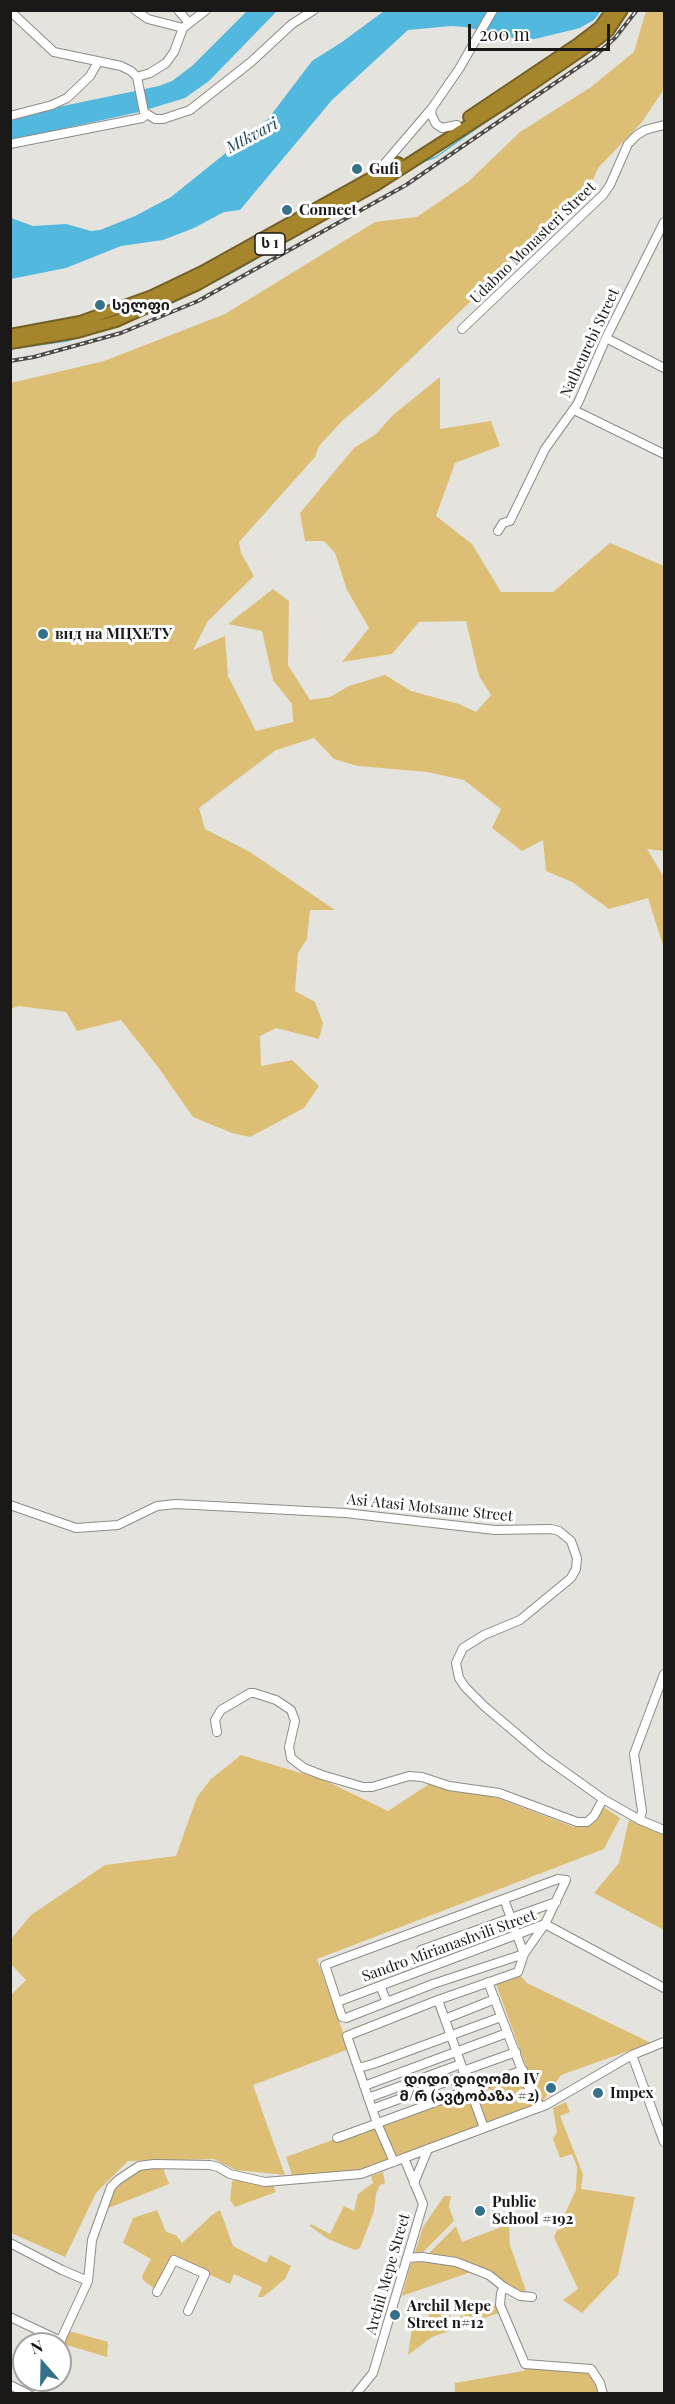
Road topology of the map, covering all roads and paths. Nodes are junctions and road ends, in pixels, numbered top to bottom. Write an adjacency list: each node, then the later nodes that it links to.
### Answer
1 (135, 10): 9 (street)
2 (178, 10): 9 (street)
3 (206, 10): 9 (street)
4 (314, 10): 13 (street)
5 (493, 10): 12 (street)
6 (612, 10): 15 (highway, ს 1)
7 (622, 10): 23 (highway, ს 1)
8 (10, 11): 10 (street)
9 (186, 26): 11 (street)
10 (98, 62): 11 (street); 14 (street)
11 (138, 81): 13 (street)
12 (432, 108): 15 (street); 18 (street)
13 (145, 114): 17 (street)
14 (10, 116)
15 (457, 124): 18 (highway, ს 1)
16 (664, 125): 20 (street, Udabno Monasteri Street)
17 (10, 144)
18 (373, 177): 21 (highway, ს 1)
19 (664, 222): 22 (street, Natbeurebi Street)
20 (462, 329)
21 (10, 335)
22 (606, 338): 24 (street); 25 (street, Natbeurebi Street)
23 (10, 343)
24 (664, 368)
25 (574, 410): 26 (street); 27 (street, Natbeurebi Street)
26 (664, 454)
27 (498, 531)
28 (10, 1505): 31 (street, Asi Atasi Motsame Street)
29 (664, 1674): 32 (street)
30 (217, 1732): 31 (street)
31 (603, 1799): 32 (street, Asi Atasi Motsame Street)
32 (640, 1820): 33 (street, Asi Atasi Motsame Street)
33 (664, 1830)
34 (504, 1899): 35 (street); 36 (street); 46 (street)
35 (556, 1902): 36 (street); 37 (street)
36 (511, 1917): 38 (street); 39 (street)
37 (545, 1924): 38 (street, Sandro Mirianashvili Street); 40 (street); 43 (street, Sandro Mirianashvili Street)
38 (517, 1935): 40 (street); 42 (street, Sandro Mirianashvili Street)
39 (421, 1950)
40 (524, 1954): 41 (street); 47 (street)
41 (488, 1982): 44 (street); 45 (street)
42 (380, 1986): 46 (street, Sandro Mirianashvili Street); 47 (street)
43 (664, 1988)
44 (438, 2000): 49 (street); 57 (street)
45 (495, 2000): 48 (street); 49 (street)
46 (337, 2002): 47 (street)
47 (387, 2002)
48 (501, 2017): 50 (street); 51 (street)
49 (445, 2019): 51 (street)
50 (507, 2032): 53 (street); 54 (street)
51 (451, 2036): 53 (street); 55 (street)
52 (664, 2042): 56 (street)
53 (456, 2052): 58 (street); 59 (street)
54 (516, 2052): 59 (street); 60 (street)
55 (405, 2053): 57 (street); 58 (street)
56 (632, 2055): 64 (street); 69 (street)
57 (358, 2068): 61 (street)
58 (411, 2069): 61 (street)
59 (463, 2070): 62 (street); 63 (street); 65 (street)
60 (523, 2070): 62 (street); 64 (street)
61 (364, 2086): 63 (street)
62 (470, 2089): 66 (street); 67 (street)
63 (368, 2098): 65 (street)
64 (541, 2107): 67 (street)
65 (372, 2109): 66 (street)
66 (377, 2123): 68 (street); 72 (street)
67 (484, 2128): 70 (street)
68 (337, 2138)
69 (664, 2142)
70 (428, 2149): 71 (street); 73 (street)
71 (404, 2158): 72 (street); 73 (street, Archil Mepe Street)
72 (394, 2162): 76 (street)
73 (414, 2183): 75 (street, Archil Mepe Street)
74 (10, 2243): 76 (street)
75 (407, 2258): 77 (street); 86 (street, Archil Mepe Street)
76 (88, 2281): 83 (street)
77 (504, 2288): 79 (street); 87 (street)
78 (157, 2292): 80 (street)
79 (532, 2297)
80 (188, 2311)
81 (10, 2317): 82 (street)
82 (40, 2332)
83 (65, 2332)
84 (10, 2385): 85 (street)
85 (28, 2394)
86 (356, 2394)
87 (603, 2394)

